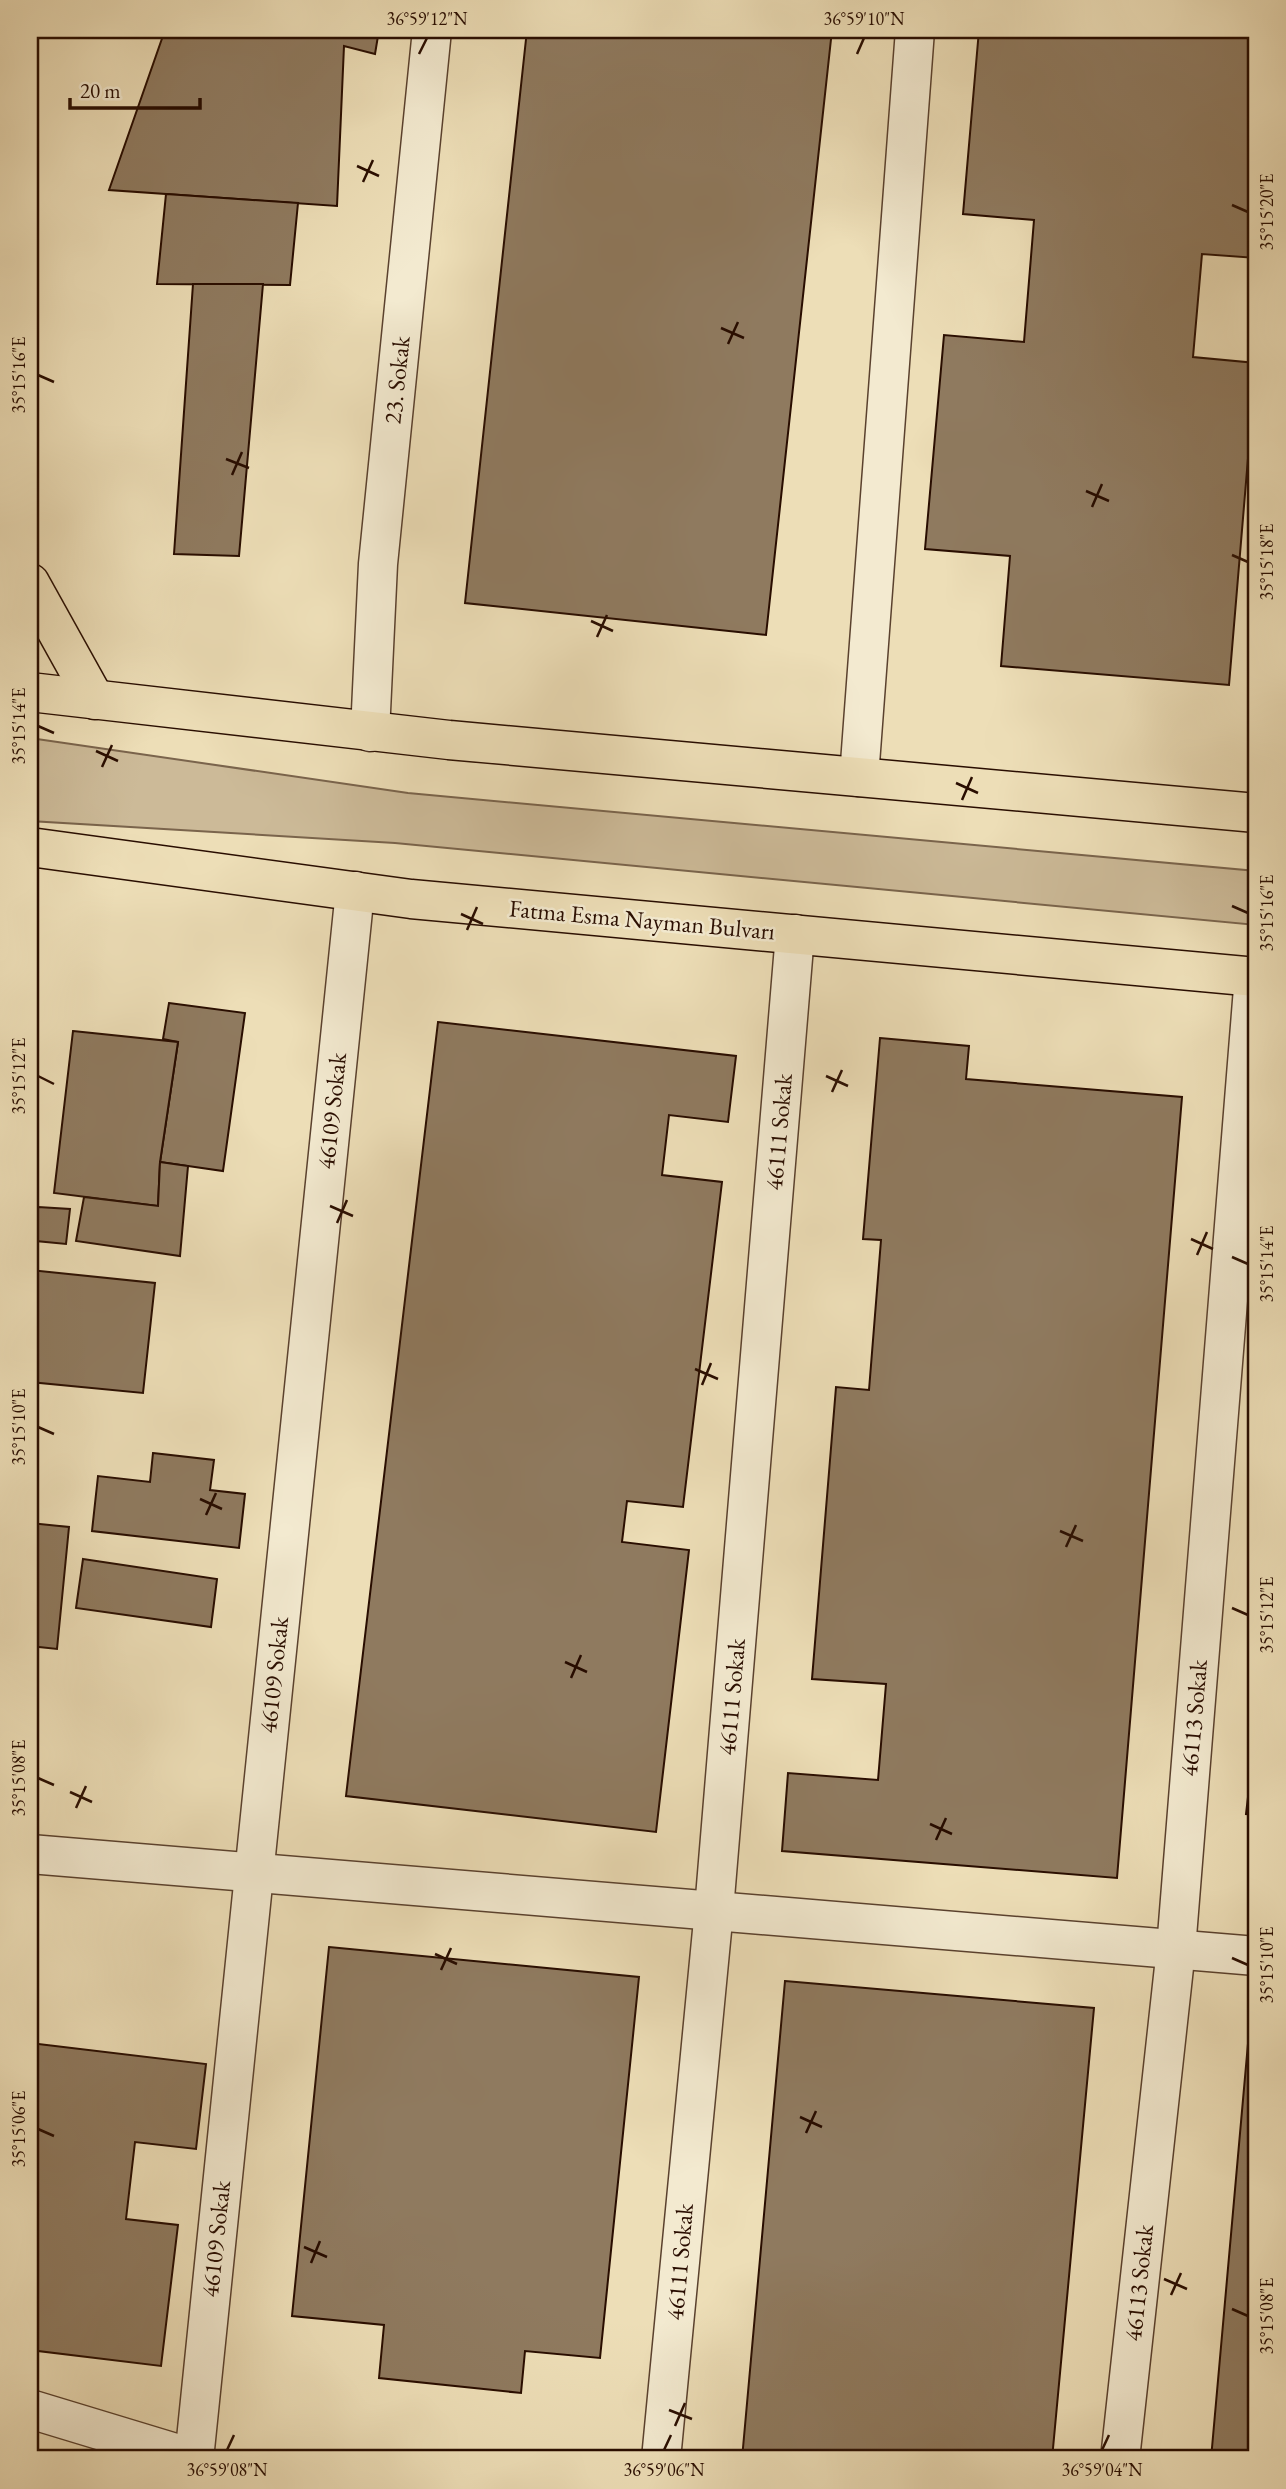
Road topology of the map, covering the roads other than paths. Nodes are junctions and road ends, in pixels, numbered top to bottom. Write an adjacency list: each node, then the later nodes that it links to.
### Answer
1 (432, 30): 6 (street, 23. Sokak)
2 (915, 30): 7 (street)
3 (30, 583): 5 (main road)
4 (30, 692): 5 (main road)
5 (95, 700): 6 (main road)
6 (370, 732): 7 (main road)
7 (859, 777): 8 (main road)
8 (1256, 813)
9 (30, 847): 10 (main road, Fatma Esma Nayman Bulvarı)
10 (355, 891): 11 (main road, Fatma Esma Nayman Bulvarı); 14 (street, 46109 Sokak)
11 (796, 934): 12 (main road, Fatma Esma Nayman Bulvarı); 15 (street, 46111 Sokak)
12 (1255, 976): 16 (street, 46113 Sokak)
13 (30, 1854): 14 (street)
14 (254, 1871): 15 (street); 19 (street, 46109 Sokak)
15 (714, 1910): 16 (street); 20 (street, 46111 Sokak)
16 (1176, 1949): 17 (street); 21 (street, 46113 Sokak)
17 (1256, 1956)
18 (30, 2409): 19 (street)
19 (194, 2459)
20 (661, 2459)
21 (1120, 2459)

